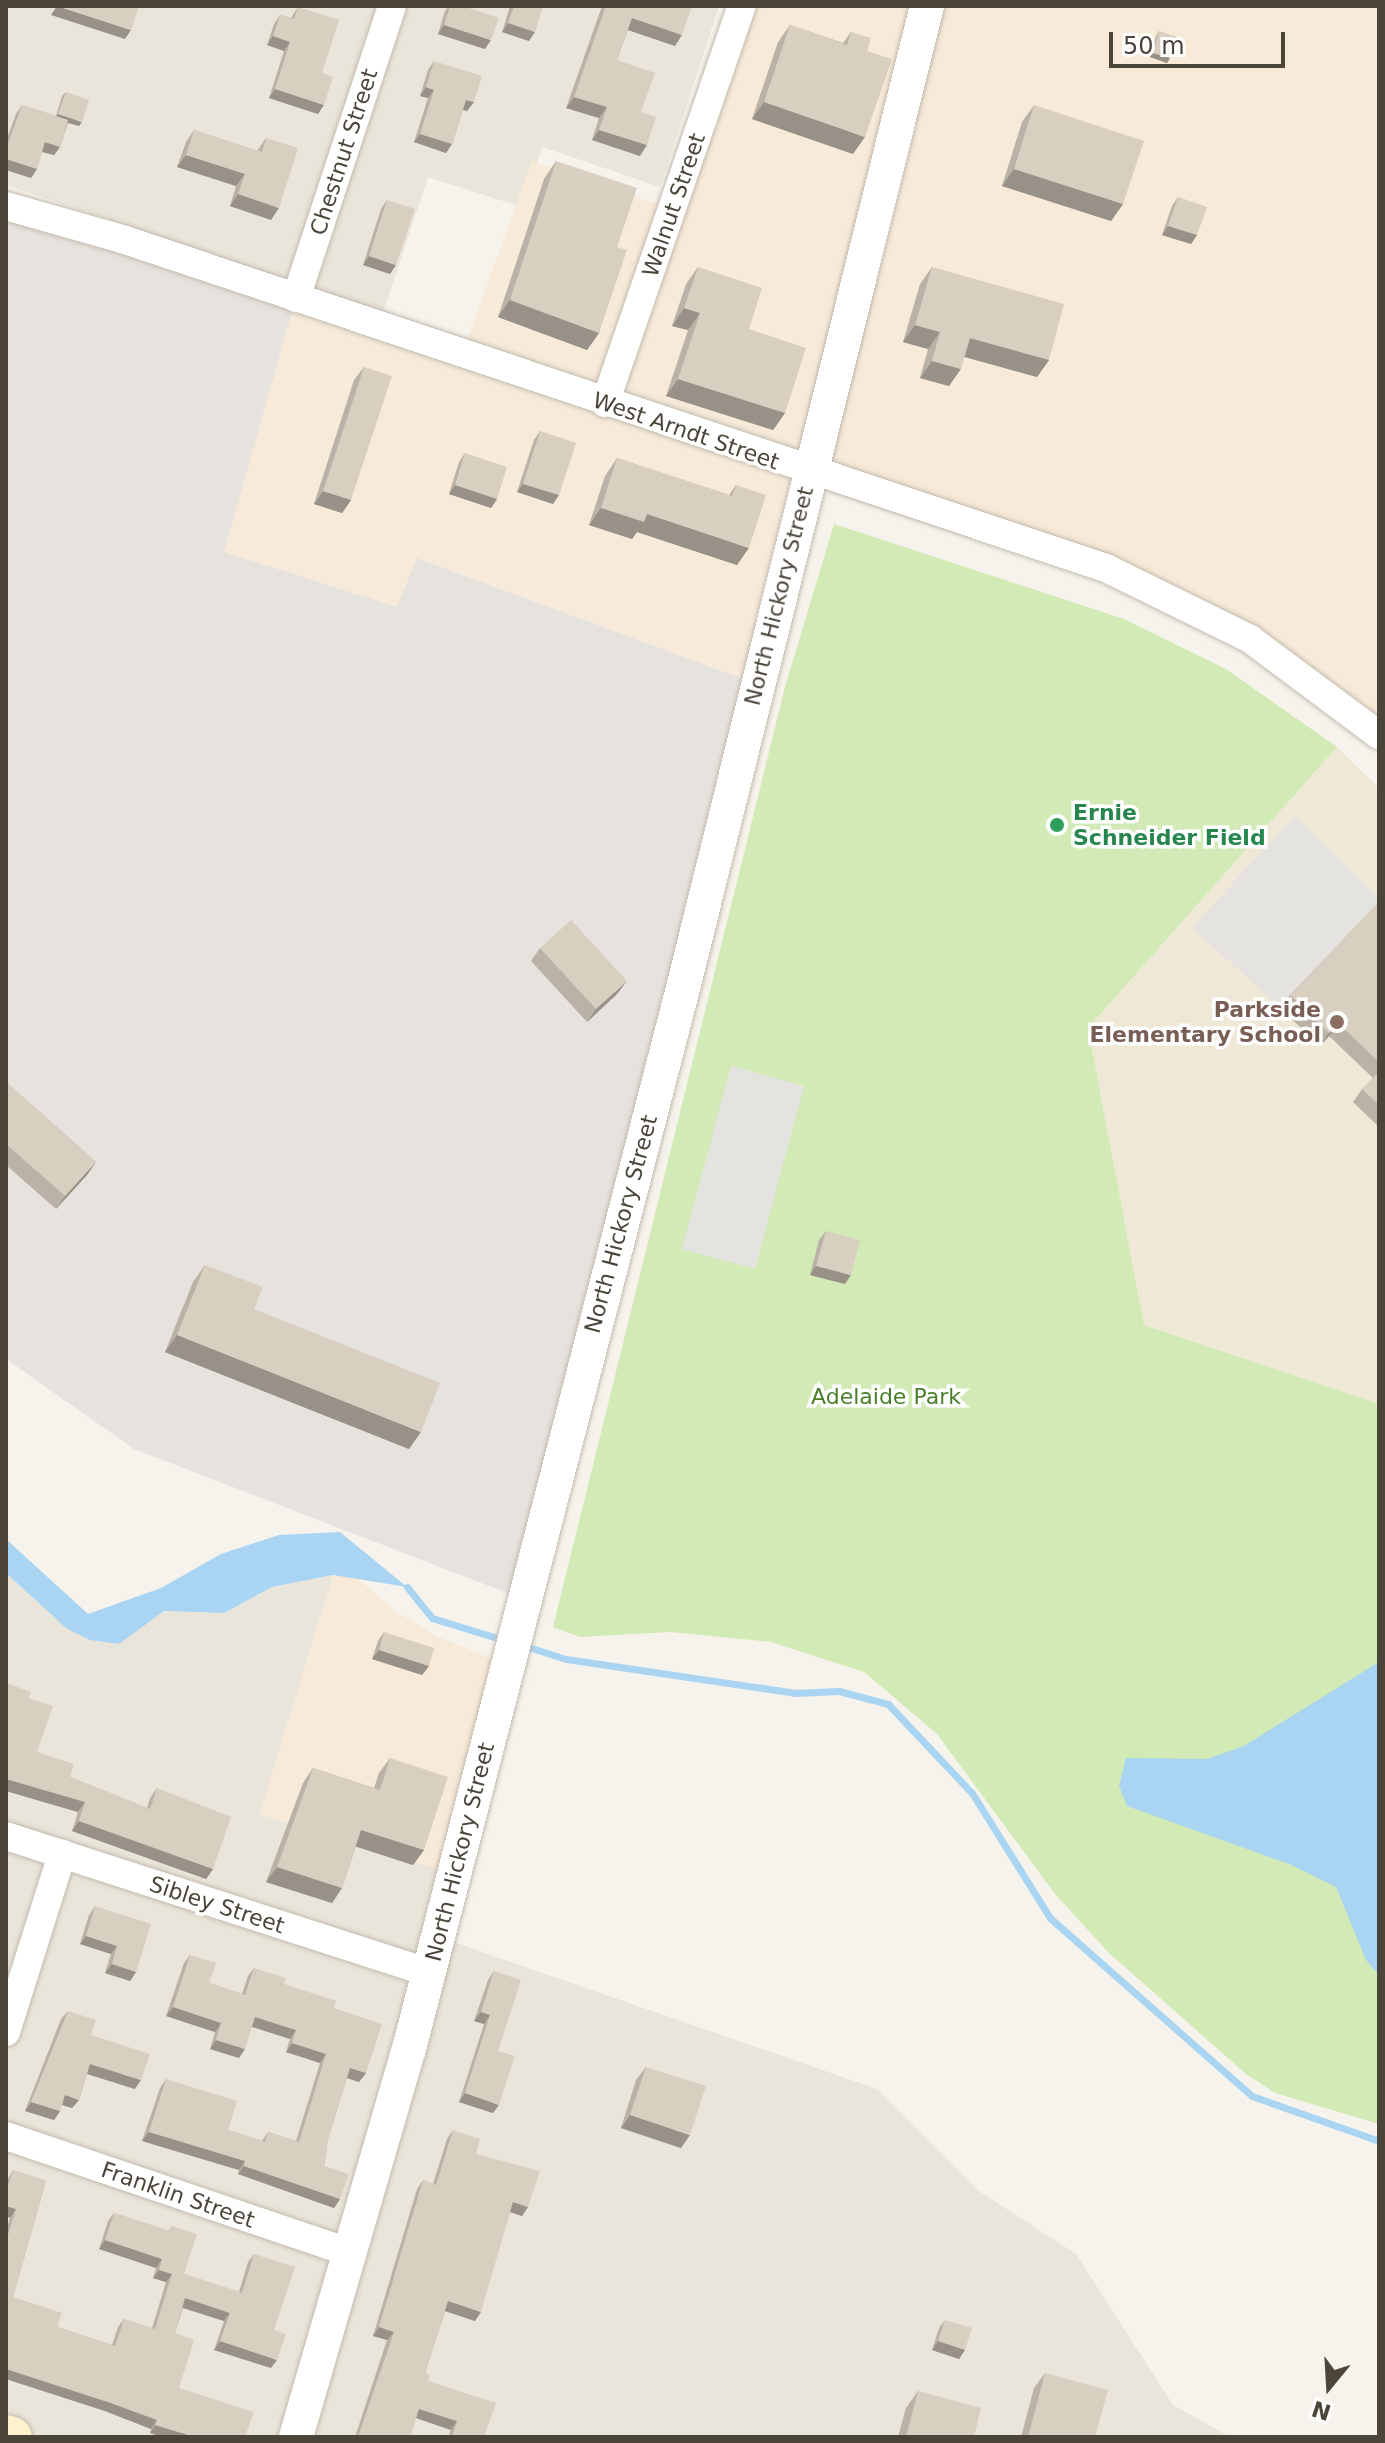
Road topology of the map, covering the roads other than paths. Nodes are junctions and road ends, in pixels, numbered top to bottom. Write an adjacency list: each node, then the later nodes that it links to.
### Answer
1 (392, 6): 5 (street, Chestnut Street)
2 (742, 6): 6 (street, Walnut Street)
3 (927, 6): 7 (street, North Hickory Street)
4 (6, 206): 5 (street, West Arndt Street)
5 (296, 298): 6 (street, West Arndt Street)
6 (605, 403): 7 (street, West Arndt Street)
7 (809, 473): 8 (street, West Arndt Street); 11 (street, North Hickory Street)
8 (1379, 735)
9 (6, 1836): 10 (street, Sibley Street)
10 (62, 1854): 11 (street, Sibley Street); 12 (street)
11 (429, 1973): 14 (street, North Hickory Street)
12 (6, 2032)
13 (6, 2136): 14 (street, Franklin Street)
14 (351, 2253): 17 (street, North Hickory Street)
15 (6, 2435): 16 (main road)
16 (12, 2437)
17 (296, 2437)

